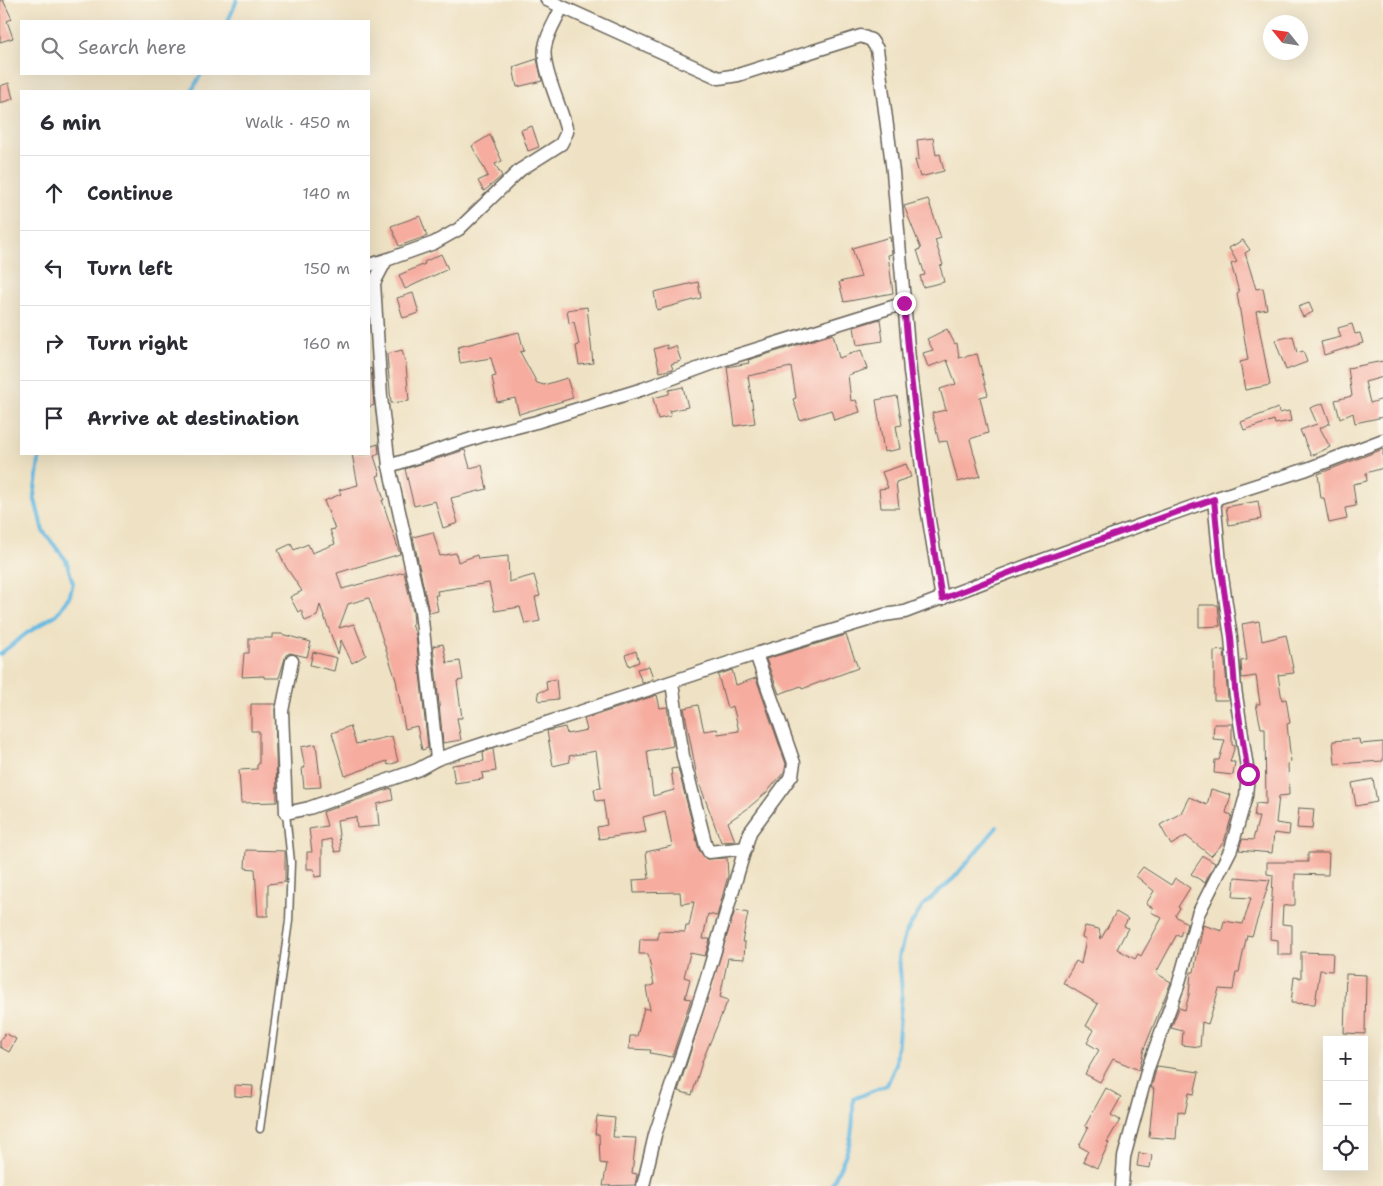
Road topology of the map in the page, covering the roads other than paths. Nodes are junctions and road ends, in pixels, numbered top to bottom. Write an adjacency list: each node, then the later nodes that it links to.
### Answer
1 (547, 0): 2 (street)
2 (562, 7): 3 (street); 5 (street)
3 (386, 260): 4 (street); 7 (street)
4 (370, 265)
5 (904, 303): 7 (street); 9 (street)
6 (1383, 440): 8 (street)
7 (389, 466): 13 (street)
8 (1214, 499): 9 (street); 18 (street)
9 (942, 599): 10 (street)
10 (756, 654): 12 (street); 15 (street)
11 (292, 661): 14 (street)
12 (672, 683): 13 (street); 15 (street)
13 (437, 759): 14 (street)
14 (286, 813): 16 (lane)
15 (746, 848): 17 (street)
16 (260, 1128)
17 (643, 1186)
18 (1122, 1186)

